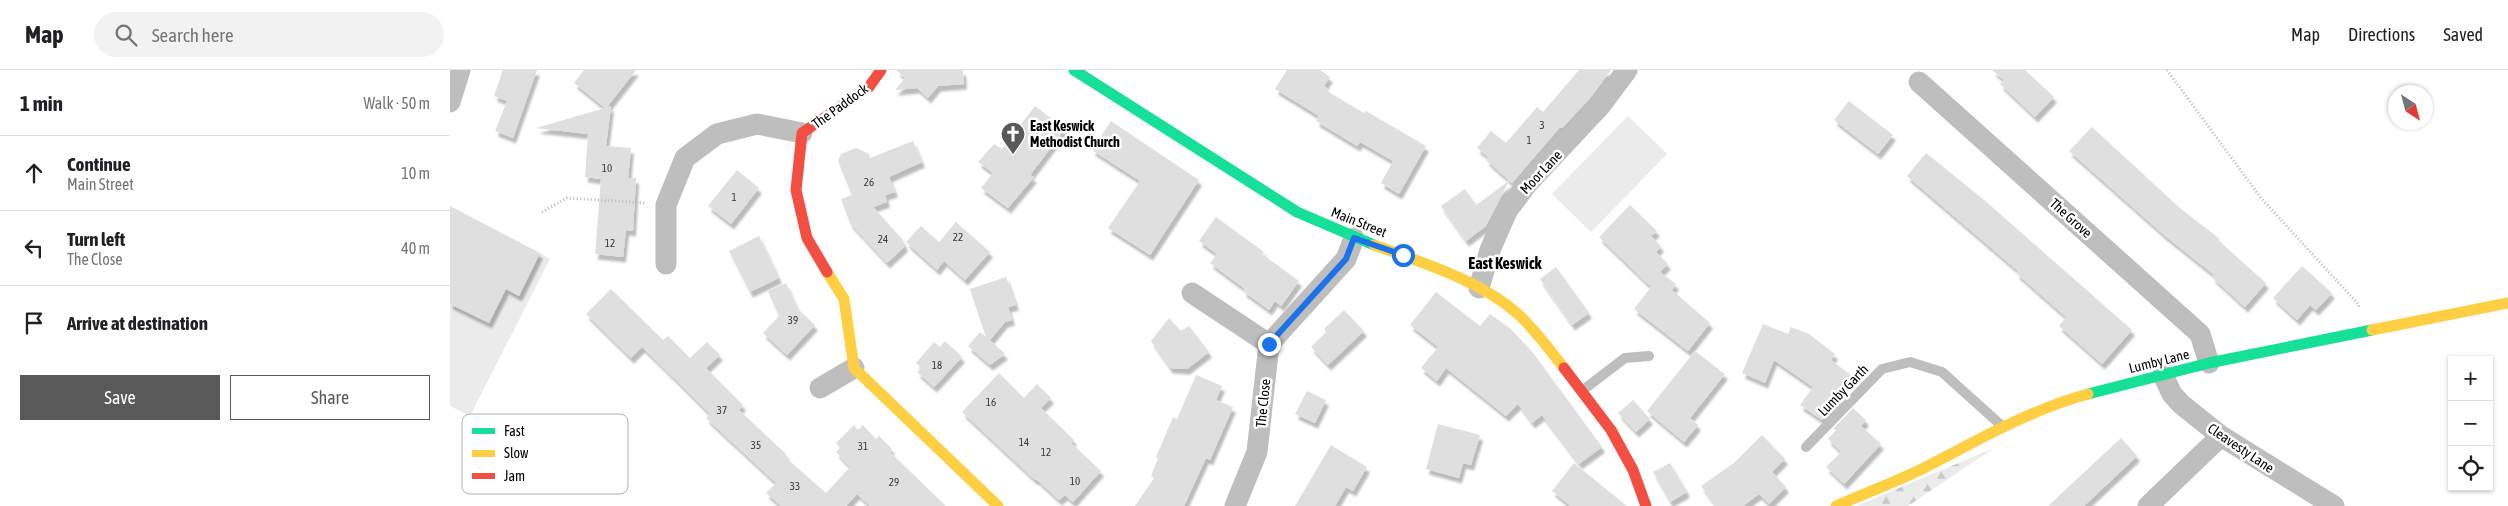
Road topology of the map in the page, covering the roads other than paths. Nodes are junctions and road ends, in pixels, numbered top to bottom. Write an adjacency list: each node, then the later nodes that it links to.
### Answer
1 (460, 70): 6 (street)
2 (881, 70): 7 (street, The Paddock)
3 (1074, 70): 8 (street, Main Street)
4 (1626, 70): 10 (street, Moor Lane)
5 (1919, 82): 15 (street, The Grove)
6 (450, 102)
7 (802, 133): 9 (street); 16 (street, The Paddock)
8 (1354, 238): 10 (street, Main Street); 13 (street)
9 (666, 264)
10 (1480, 288): 19 (street, Main Street)
11 (1192, 293): 13 (street)
12 (2508, 303): 15 (street, Lumby Lane)
13 (1269, 344): 25 (street, The Close)
14 (1649, 356): 19 (lane)
15 (2209, 363): 17 (street, Lumby Lane)
16 (854, 368): 18 (street); 24 (street)
17 (2162, 375): 20 (street, Lumby Lane); 21 (street, Cleavesty Lane)
18 (820, 388)
19 (1583, 390): 26 (street, Main Street)
20 (2003, 426): 22 (lane, Lumby Garth); 27 (street, Lumby Lane)
21 (2221, 436): 23 (street, Cleavesty Lane); 28 (street)
22 (1806, 447)
23 (2324, 503)
24 (998, 506)
25 (1235, 506)
26 (1646, 506)
27 (1836, 506)
28 (2148, 506)

